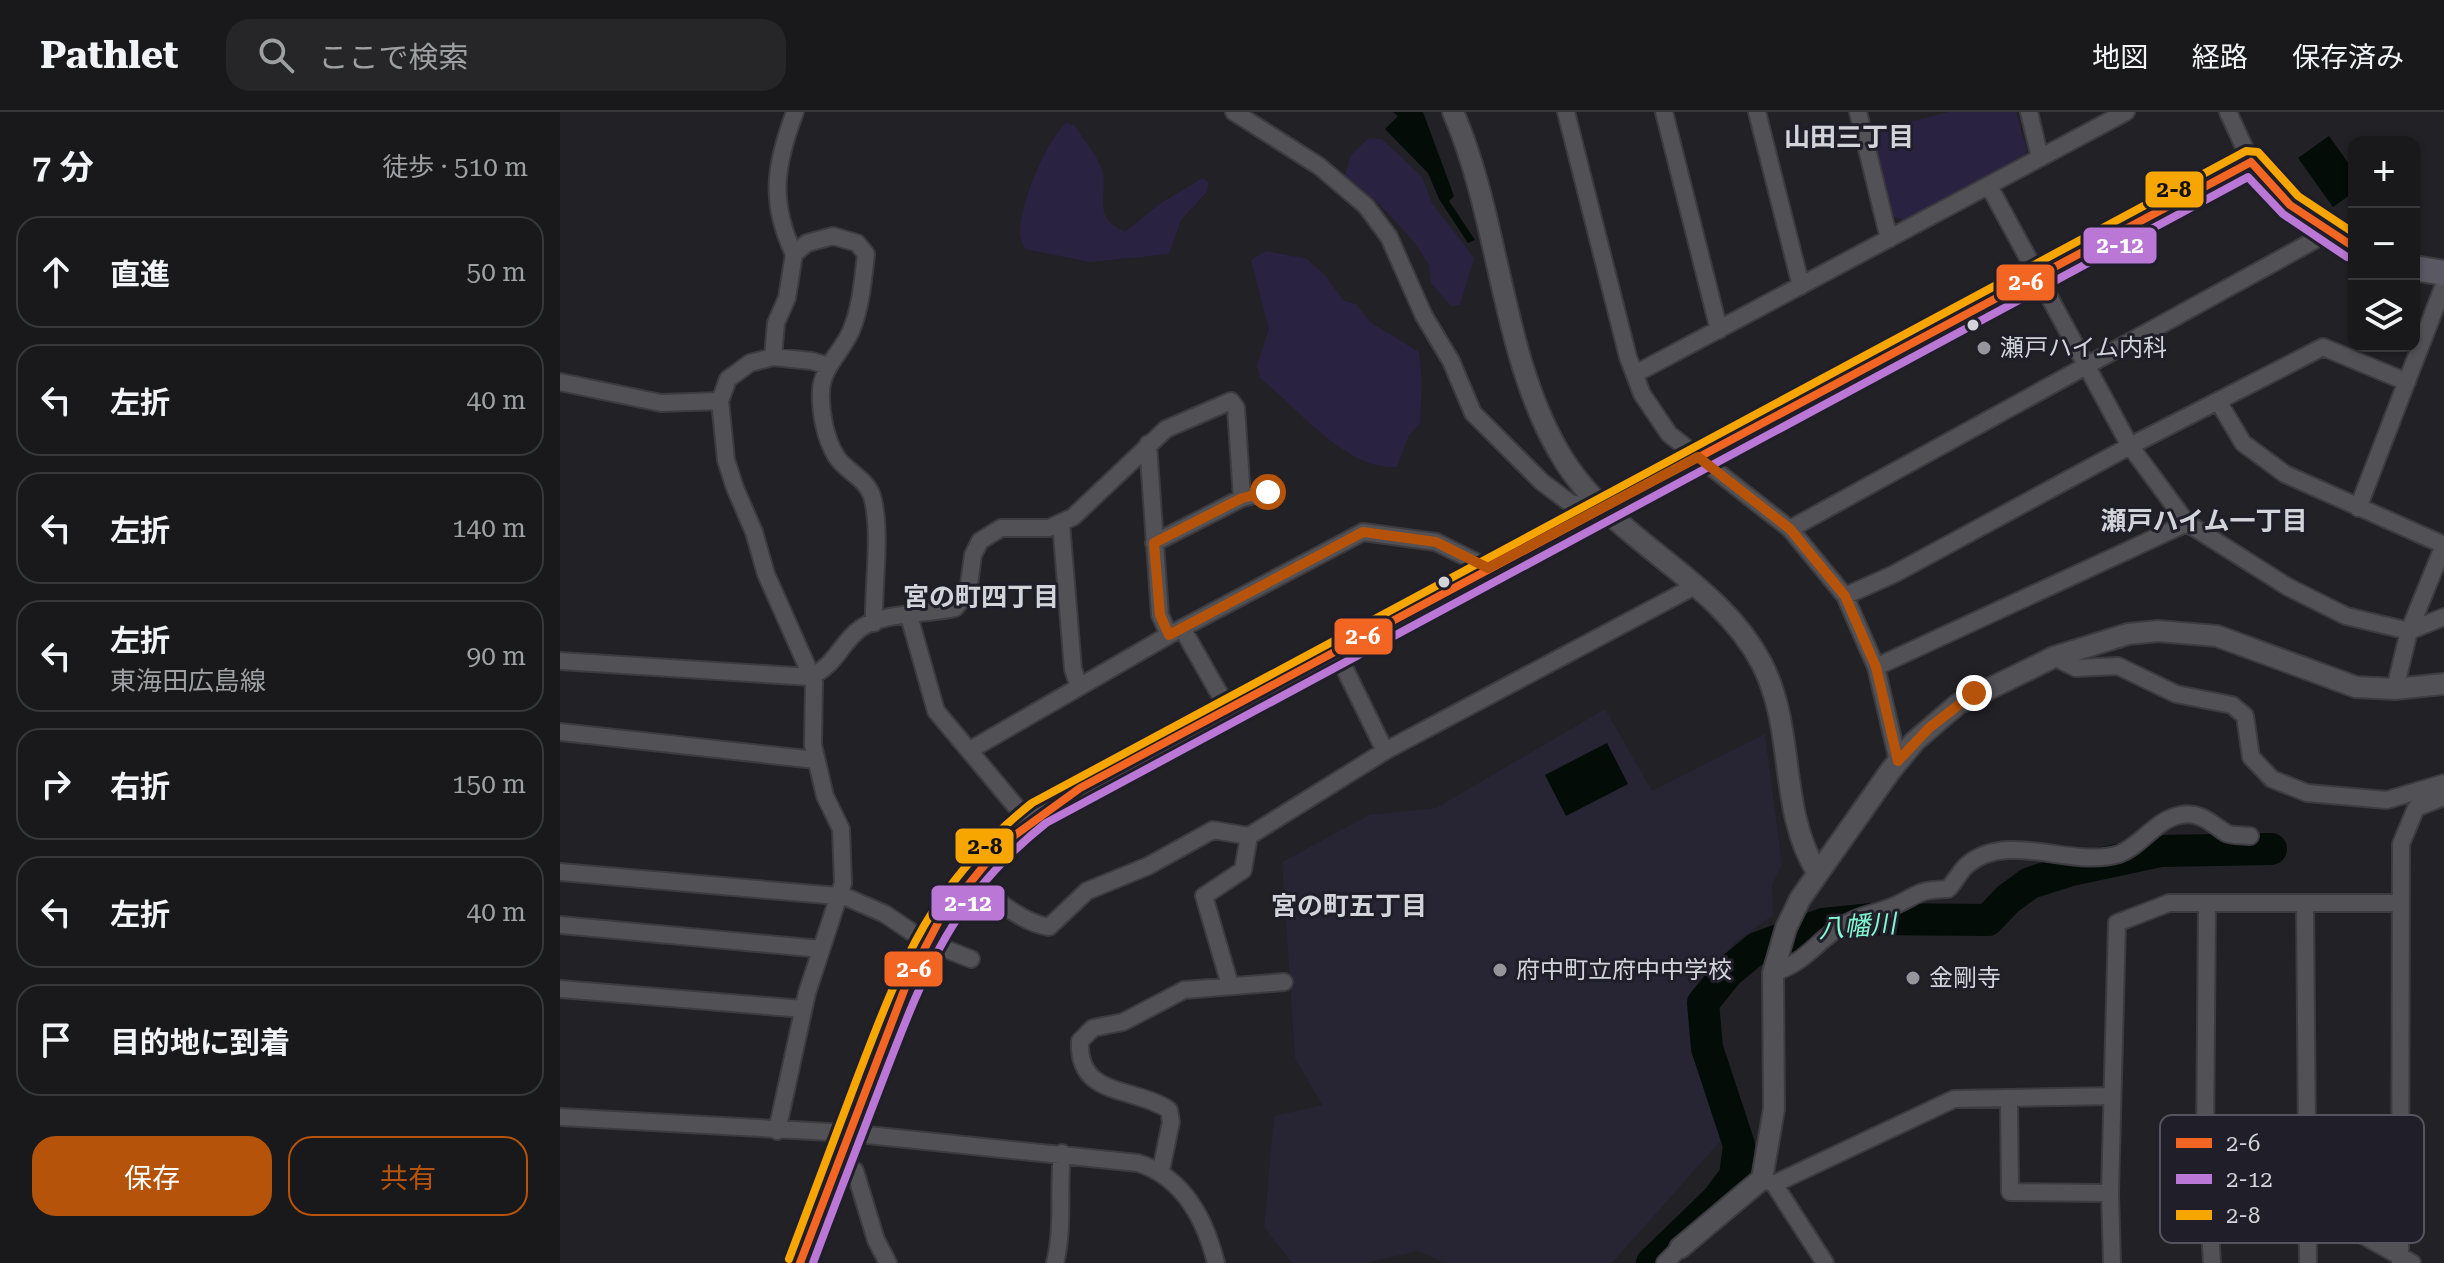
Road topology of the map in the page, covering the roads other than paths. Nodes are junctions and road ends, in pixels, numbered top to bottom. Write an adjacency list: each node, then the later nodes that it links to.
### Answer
1 (795, 112): 17 (street)
2 (1234, 112): 38 (street)
3 (1453, 112): 38 (street)
4 (1566, 112): 27 (street)
5 (1664, 112): 23 (street)
6 (1757, 112): 22 (street)
7 (1858, 112): 15 (street)
8 (2029, 112): 11 (street)
9 (2126, 112): 11 (street)
10 (2228, 112): 12 (street)
11 (2040, 158): 13 (street)
12 (2251, 162): 14 (main road); 20 (main road)
13 (1989, 186): 15 (street); 20 (street)
14 (2322, 229): 16 (main road); 25 (street)
15 (1889, 239): 22 (street)
16 (2348, 244)
17 (794, 254): 24 (street); 26 (street)
18 (2420, 269): 19 (main road)
19 (2444, 273)
20 (2037, 276): 25 (street); 34 (main road)
21 (2444, 285): 29 (street)
22 (1801, 286): 23 (street)
23 (1719, 330): 27 (street)
24 (773, 357): 26 (street); 30 (street)
25 (2087, 363): 33 (street); 41 (street)
26 (829, 366): 49 (street)
27 (1635, 374): 34 (street)
28 (560, 382): 30 (street)
29 (2407, 382): 31 (street); 37 (street)
30 (720, 401): 56 (street)
31 (2218, 401): 33 (street); 37 (street)
32 (1148, 444): 36 (street); 39 (street); 42 (street)
33 (2130, 446): 40 (street); 46 (street)
34 (1698, 457): 38 (main road); 41 (street)
35 (1268, 492): 36 (street)
36 (1242, 498): 42 (street)
37 (2358, 508): 43 (street)
38 (1602, 509): 44 (main road); 45 (street)
39 (1061, 523): 47 (street); 58 (street)
40 (2187, 523): 50 (street); 55 (street)
41 (1790, 529): 46 (street)
42 (1154, 543): 51 (street)
43 (2444, 545): 50 (street)
44 (1488, 568): 51 (street); 52 (main road)
45 (1695, 586): 63 (street); 72 (street)
46 (1845, 596): 55 (street)
47 (909, 616): 49 (street); 62 (street)
48 (2444, 617): 50 (street)
49 (874, 623): 56 (street)
50 (2409, 631): 59 (street)
51 (1176, 632): 58 (street); 60 (street)
52 (1336, 651): 60 (main road); 63 (street)
53 (2054, 657): 59 (street); 65 (street); 66 (street)
54 (560, 661): 56 (street)
55 (1876, 667): 65 (street)
56 (811, 677): 64 (street)
57 (2444, 684): 59 (street)
58 (1079, 687): 62 (street)
59 (2395, 689)
60 (1228, 709): 68 (main road)
61 (560, 732): 64 (street)
62 (970, 750): 68 (street)
63 (1385, 751): 69 (street)
64 (816, 760): 74 (street)
65 (1898, 761): 72 (street)
66 (2444, 783)
67 (2444, 797): 76 (street)
68 (1028, 821): 73 (main road)
69 (1249, 836): 73 (street); 84 (street)
70 (2250, 836): 82 (street)
71 (560, 872): 74 (street)
72 (1817, 872): 82 (street)
73 (969, 877): 79 (main road)
74 (839, 895): 79 (street); 80 (street)
75 (2305, 903): 76 (street); 77 (street); 90 (street)
76 (2399, 903): 91 (street)
77 (2207, 904): 87 (street); 89 (street)
78 (560, 925): 80 (street)
79 (925, 941): 81 (street); 94 (main road)
80 (821, 949): 86 (street)
81 (971, 959)
82 (1773, 973): 98 (street)
83 (1284, 982): 84 (street)
84 (1230, 985): 97 (street)
85 (560, 989): 86 (street)
86 (803, 1009): 93 (street)
87 (2112, 1096): 88 (street); 99 (street)
88 (2009, 1099): 98 (street); 99 (street)
89 (2205, 1115)
90 (2307, 1115)
91 (2402, 1115)
92 (560, 1117): 93 (street)
93 (777, 1131): 94 (street)
94 (848, 1133): 95 (street); 96 (main road)
95 (1062, 1153): 97 (street); 106 (street)
96 (838, 1160): 104 (main road); 105 (street)
97 (1161, 1170): 107 (street)
98 (1768, 1181): 102 (street); 108 (street)
99 (2110, 1193): 109 (street)
100 (2211, 1243): 110 (street)
101 (2375, 1243): 103 (street)
102 (1673, 1256)
103 (2404, 1261)
104 (800, 1263)
105 (888, 1263)
106 (1055, 1263)
107 (1216, 1263)
108 (1825, 1263)
109 (2112, 1263)
110 (2212, 1263)

